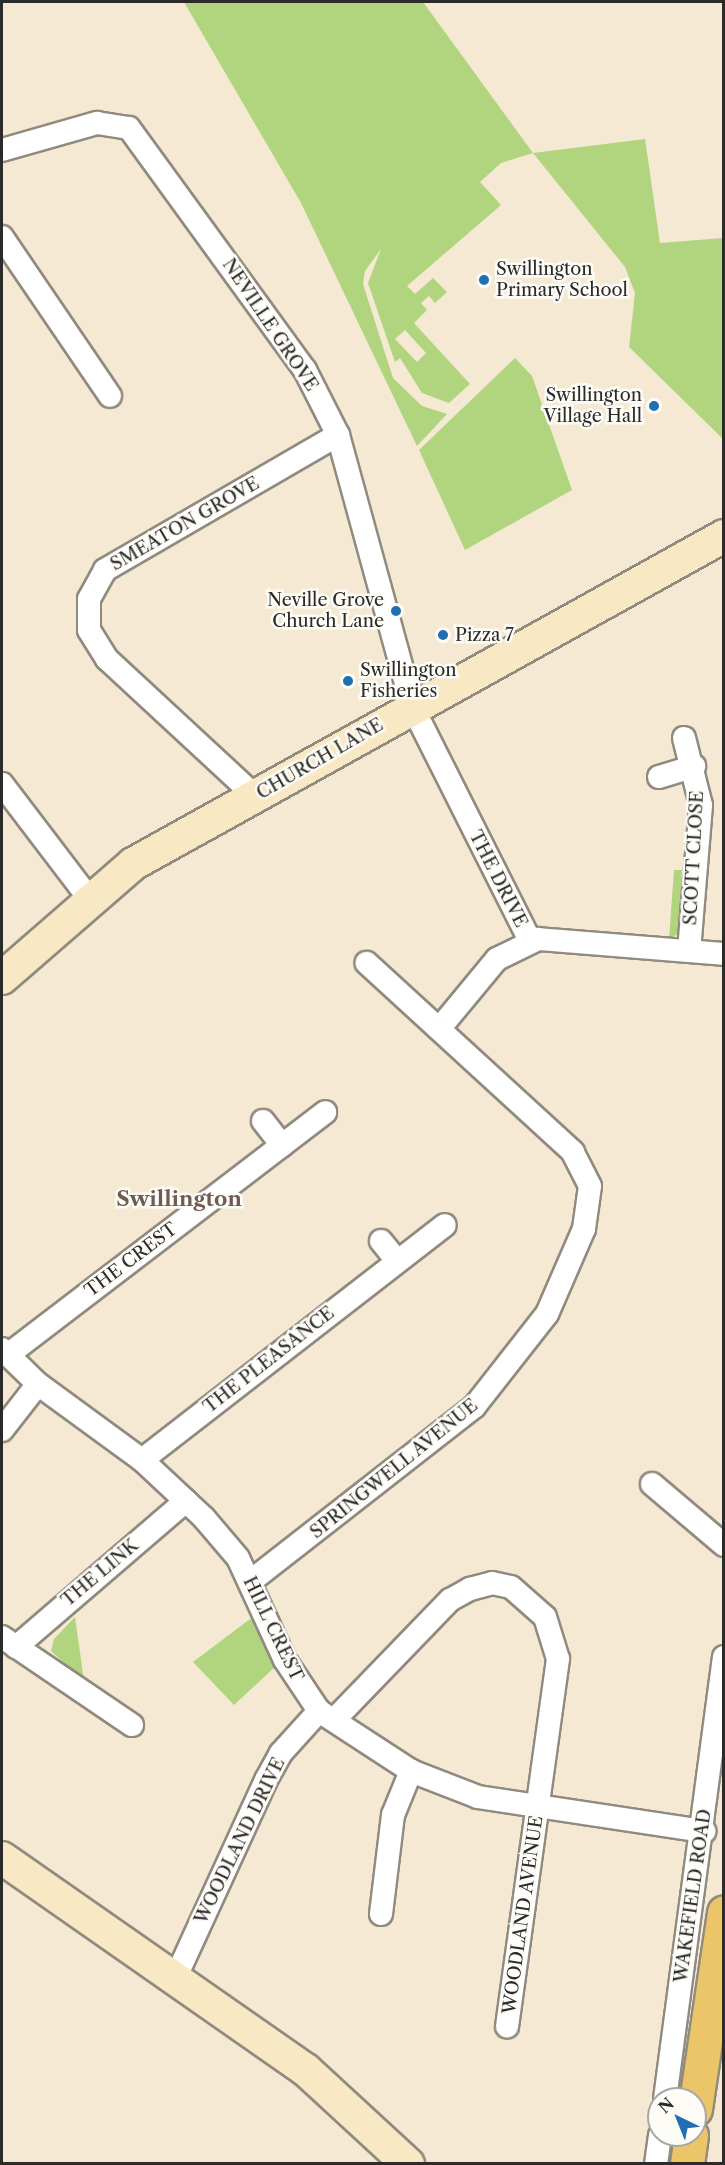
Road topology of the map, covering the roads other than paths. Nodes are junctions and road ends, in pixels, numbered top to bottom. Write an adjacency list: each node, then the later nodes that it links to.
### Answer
1 (2, 150): 4 (street, NEVILLE GROVE)
2 (2, 237): 3 (street)
3 (110, 396)
4 (338, 435): 6 (street, NEVILLE GROVE); 11 (street, SMEATON GROVE)
5 (723, 536): 6 (street, CHURCH LANE)
6 (412, 706): 11 (street, CHURCH LANE); 13 (street, THE DRIVE)
7 (684, 738): 8 (street, SCOTT CLOSE)
8 (694, 766): 9 (street, SCOTT CLOSE); 14 (street, SCOTT CLOSE)
9 (659, 777)
10 (2, 784): 12 (street)
11 (255, 796): 12 (street, CHURCH LANE)
12 (89, 898): 17 (street, CHURCH LANE)
13 (530, 941): 14 (street, THE DRIVE); 18 (street)
14 (689, 951): 15 (street, THE DRIVE)
15 (723, 954)
16 (367, 963): 18 (street, SPRINGWELL AVENUE)
17 (2, 978)
18 (439, 1029): 32 (street, SPRINGWELL AVENUE)
19 (326, 1112): 21 (street, THE CREST)
20 (263, 1121): 21 (street)
21 (282, 1145): 25 (street, THE CREST)
22 (445, 1225): 24 (street, THE PLEASANCE)
23 (381, 1241): 24 (street)
24 (397, 1261): 28 (street, THE PLEASANCE)
25 (5, 1352): 26 (street, HILL CREST)
26 (38, 1384): 27 (street); 28 (street, HILL CREST)
27 (2, 1430)
28 (142, 1460): 30 (street, HILL CREST)
29 (652, 1484): 31 (street)
30 (186, 1501): 32 (street, HILL CREST); 33 (street, THE LINK)
31 (723, 1545)
32 (251, 1581): 35 (street, HILL CREST)
33 (9, 1642): 36 (street, THE LINK)
34 (723, 1657): 39 (street, WAKEFIELD ROAD)
35 (327, 1715): 37 (street, HILL CREST); 38 (street, WOODLAND DRIVE); 43 (street, WOODLAND DRIVE)
36 (132, 1725)
37 (411, 1770): 38 (street, HILL CREST); 42 (street)
38 (538, 1804): 39 (street, HILL CREST); 44 (street, WOODLAND AVENUE)
39 (704, 1831): 45 (street, WAKEFIELD ROAD)
40 (2, 1858): 43 (street)
41 (723, 1912): 46 (main road, WAKEFIELD ROAD)
42 (381, 1914)
43 (174, 1981): 49 (street)
44 (507, 2026)
45 (667, 2087)
46 (698, 2087)
47 (658, 2147): 50 (street)
48 (689, 2147): 51 (main road)
49 (408, 2163)
50 (656, 2163)
51 (687, 2163)

